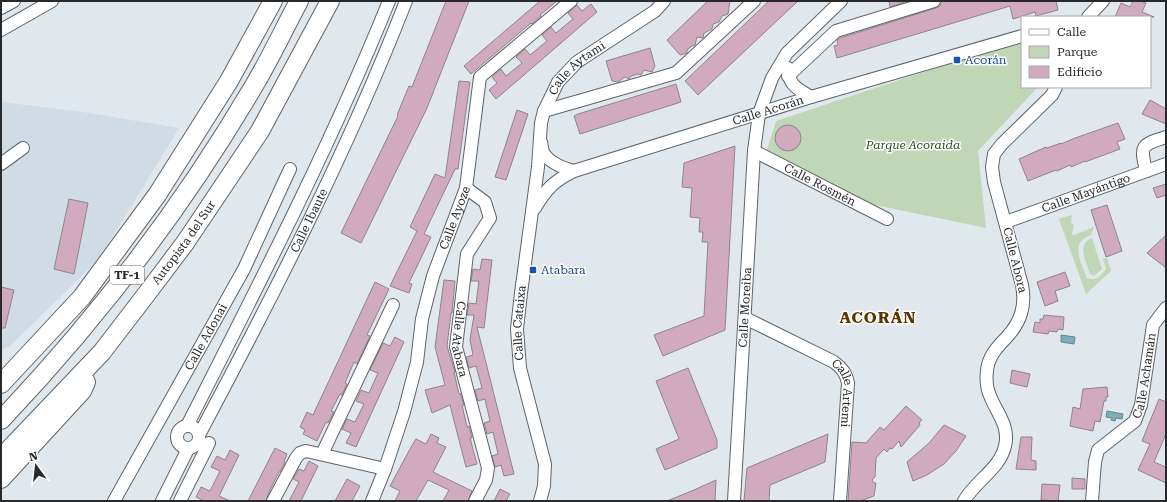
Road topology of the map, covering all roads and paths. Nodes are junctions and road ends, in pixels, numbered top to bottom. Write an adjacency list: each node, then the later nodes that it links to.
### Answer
1 (14, 1): 14 (street)
2 (52, 1): 17 (street)
3 (273, 1): 43 (highway)
4 (299, 1): 50 (highway, TF-1)
5 (330, 1): 47 (highway, Autopista del Sur / TF-1)
6 (389, 1): 35 (street, Calle Ibaute)
7 (406, 1): 36 (street, Calle Ibaute)
8 (570, 1): 37 (street, Calle Ayoze)
9 (664, 1): 23 (street, Calle Aytami)
10 (754, 1): 23 (street)
11 (841, 1): 19 (street, Calle Moreiba)
12 (934, 1): 20 (street)
13 (1103, 1): 15 (street); 16 (street)
14 (1, 8)
15 (1089, 16)
16 (1095, 16)
17 (1, 30)
18 (1021, 36): 22 (street, Calle Acorán)
19 (787, 53): 20 (street); 24 (street, Calle Moreiba)
20 (788, 76): 22 (street)
21 (1055, 88): 40 (street, Calle Abora)
22 (811, 97): 24 (street, Calle Acorán)
23 (544, 111): 25 (street, Calle Aytami)
24 (758, 114): 28 (street, Calle Moreiba); 33 (street, Calle Acorán)
25 (539, 135): 31 (street, Calle Aytami); 33 (street)
26 (1166, 137): 34 (street)
27 (23, 148): 29 (street)
28 (754, 151): 39 (street, Calle Rosmén); 46 (street, Calle Moreiba)
29 (1, 164)
30 (1166, 164): 34 (street, Calle Mayántigo)
31 (538, 167): 38 (street, Calle Cataixa)
32 (290, 169): 59 (street, Calle Adonai)
33 (574, 171): 38 (street, Calle Acorán)
34 (1146, 171): 40 (street, Calle Mayántigo)
35 (310, 180): 36 (street); 41 (street, Calle Ibaute)
36 (325, 188): 42 (street, Calle Ibaute)
37 (466, 188): 57 (street, Calle Ayoze); 64 (street, Calle Atabara)
38 (531, 214): 65 (street, Calle Cataixa)
39 (886, 218)
40 (1006, 222): 68 (street, Calle Abora)
41 (279, 243): 42 (street); 51 (street, Calle Ibaute)
42 (294, 251): 52 (street, Calle Ibaute)
43 (82, 298): 48 (highway); 49 (highway)
44 (393, 305): 55 (street)
45 (1166, 308): 69 (street, Calle Achamán)
46 (745, 318): 66 (street, Calle Moreiba); 67 (street, Calle Artemi)
47 (102, 352): 56 (highway, Autopista del Sur / TF-1); 58 (highway)
48 (1, 368)
49 (1, 384)
50 (1, 420)
51 (187, 426): 52 (street); 54 (street)
52 (199, 435): 54 (street)
53 (209, 443): 61 (street)
54 (188, 449): 60 (street)
55 (322, 454): 57 (street); 62 (street)
56 (1, 458)
57 (385, 469): 63 (street, Calle Ayoze)
58 (1, 479)
59 (114, 501)
60 (162, 501)
61 (180, 501)
62 (273, 501)
63 (372, 501)
64 (475, 501)
65 (540, 501)
66 (734, 501)
67 (840, 501)
68 (964, 501)
69 (1092, 501)

